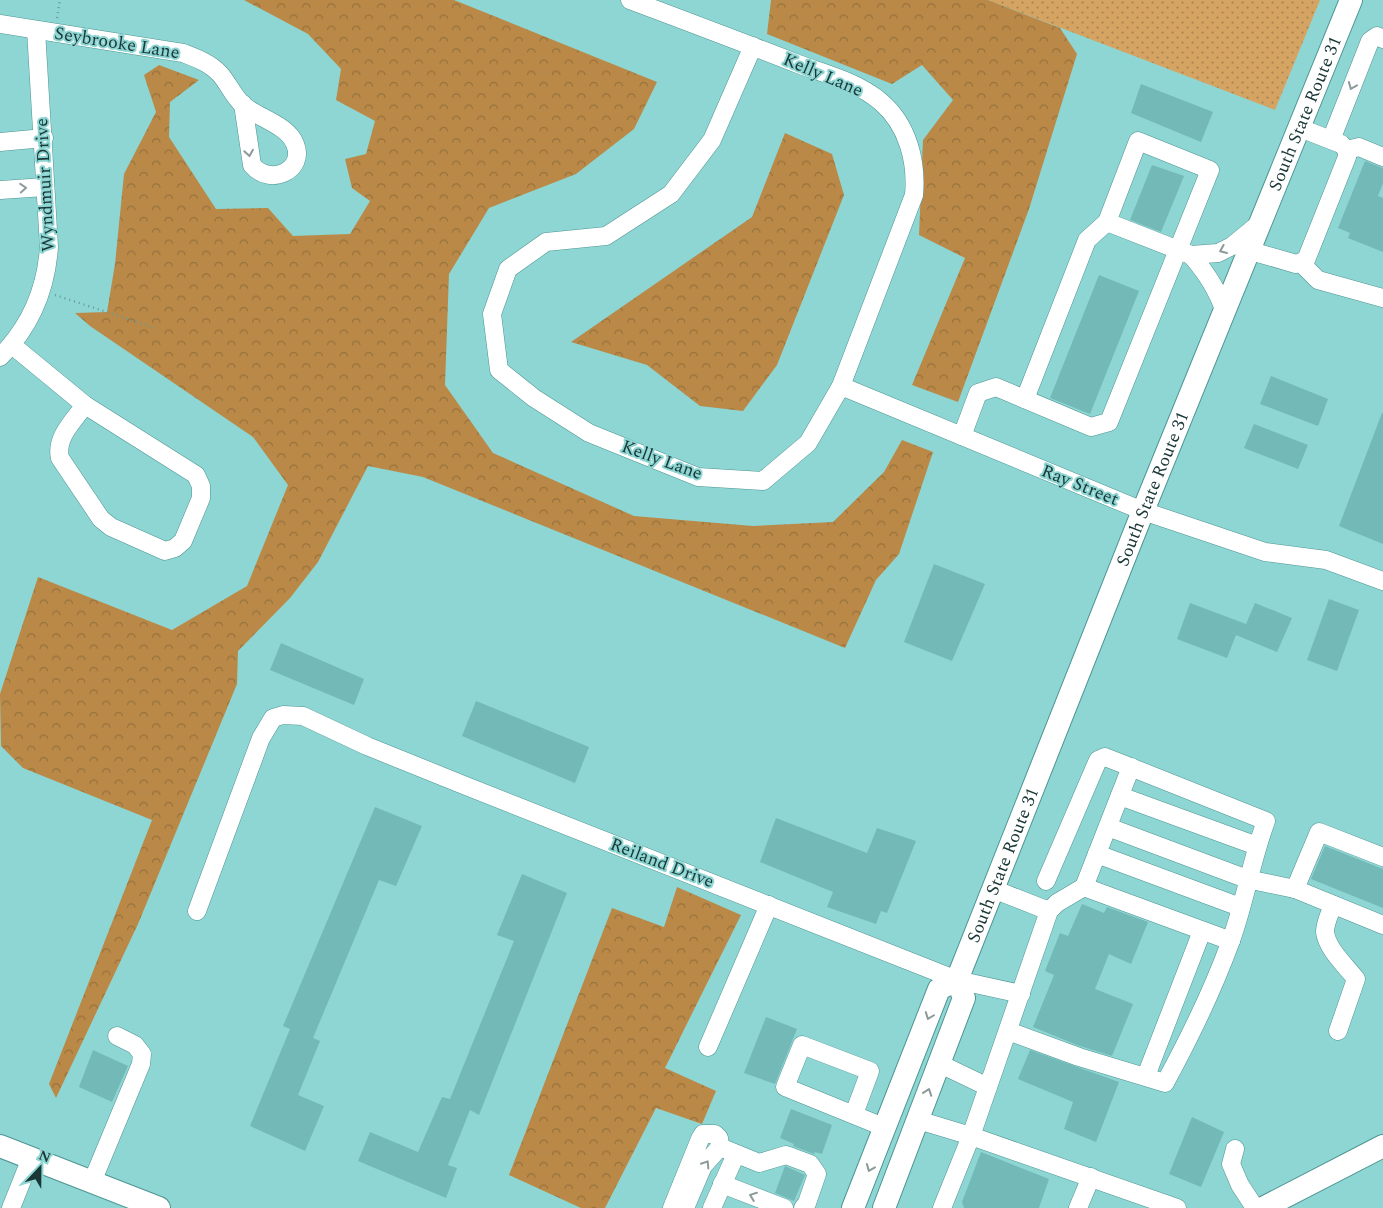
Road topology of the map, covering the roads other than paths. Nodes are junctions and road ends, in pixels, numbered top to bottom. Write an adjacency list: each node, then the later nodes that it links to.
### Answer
1 (630, 0): 6 (street, Kelly Lane)
2 (1351, 0): 8 (main road, South State Route 31)
3 (0, 24): 4 (street, Seybrooke Lane)
4 (36, 30): 7 (street, Seybrooke Lane); 9 (street, Wyndmuir Drive)
5 (1376, 40): 10 (street, one-way to 10)
6 (753, 46): 24 (street, Kelly Lane); 24 (street, Kelly Lane)
7 (243, 104)
8 (1300, 128): 10 (street); 17 (main road, South State Route 31)
9 (44, 138): 11 (street); 14 (street, Wyndmuir Drive)
10 (1330, 140): 12 (street)
11 (0, 142)
12 (1347, 150): 13 (street); 20 (street)
13 (1383, 157)
14 (46, 187): 15 (street, one-way to 14); 23 (street, Wyndmuir Drive)
15 (0, 190)
16 (1107, 222): 19 (street); 19 (street); 25 (street)
17 (1262, 222): 18 (main road, South State Route 31); 19 (street, one-way to 19)
18 (1251, 251): 20 (street); 22 (main road, South State Route 31)
19 (1184, 252): 22 (street); 25 (street)
20 (1301, 262): 21 (street)
21 (1383, 298)
22 (1225, 312): 28 (main road, South State Route 31)
23 (6, 351): 26 (street)
24 (841, 386): 27 (street, Ray Street)
25 (1026, 399): 27 (street)
26 (85, 405): 26 (street)
27 (962, 436): 28 (street, Ray Street)
28 (1143, 511): 29 (street, Ray Street); 39 (main road, South State Route 31)
29 (1383, 581)
30 (1131, 768): 31 (street); 33 (street); 37 (street)
31 (1120, 796): 32 (street); 33 (street)
32 (1108, 827): 34 (street); 36 (street)
33 (1256, 846): 36 (street)
34 (1097, 854): 38 (street); 43 (street)
35 (1383, 857): 40 (street)
36 (1247, 879): 40 (street); 43 (street)
37 (1046, 881)
38 (1084, 887): 45 (street); 47 (street)
39 (993, 889): 45 (street); 49 (main road, South State Route 31)
40 (1295, 890): 42 (street)
41 (769, 905): 44 (street, Reiland Drive); 49 (street, Reiland Drive); 54 (street)
42 (1334, 905): 46 (street); 52 (street)
43 (1240, 907): 48 (street)
44 (197, 911)
45 (1049, 911): 50 (street)
46 (1383, 925)
47 (1202, 931): 48 (street); 56 (street)
48 (1231, 941): 56 (street)
49 (957, 980): 50 (street, Reiland Drive); 55 (main road); 60 (main road, one-way to 60)
50 (1020, 994): 51 (street)
51 (1008, 1031): 56 (street); 57 (street)
52 (1338, 1031)
53 (117, 1036): 69 (street)
54 (708, 1047)
55 (938, 1063): 57 (street); 59 (main road, one-way to 55)
56 (1146, 1076)
57 (988, 1087): 61 (street)
58 (854, 1114): 58 (street); 60 (street)
59 (918, 1120): 61 (street); 80 (main road)
60 (886, 1128): 79 (main road, one-way to 79)
61 (971, 1136): 68 (street); 81 (street)
62 (0, 1146): 67 (main road)
63 (1383, 1146): 85 (main road)
64 (720, 1147): 66 (street); 74 (street); 75 (street, one-way to 64)
65 (1235, 1150): 84 (street)
66 (736, 1154): 70 (street); 78 (street)
67 (32, 1158): 69 (main road); 72 (street)
68 (1090, 1178): 82 (street); 83 (street)
69 (92, 1182): 71 (main road)
70 (722, 1184): 76 (street); 77 (street, one-way to 70)
71 (136, 1204): 73 (main road)
72 (11, 1208)
73 (159, 1208)
74 (672, 1208)
75 (686, 1208)
76 (712, 1208)
77 (784, 1208)
78 (804, 1208)
79 (853, 1208)
80 (884, 1208)
81 (942, 1208)
82 (1078, 1208)
83 (1176, 1208)
84 (1254, 1208)
85 (1263, 1208)

